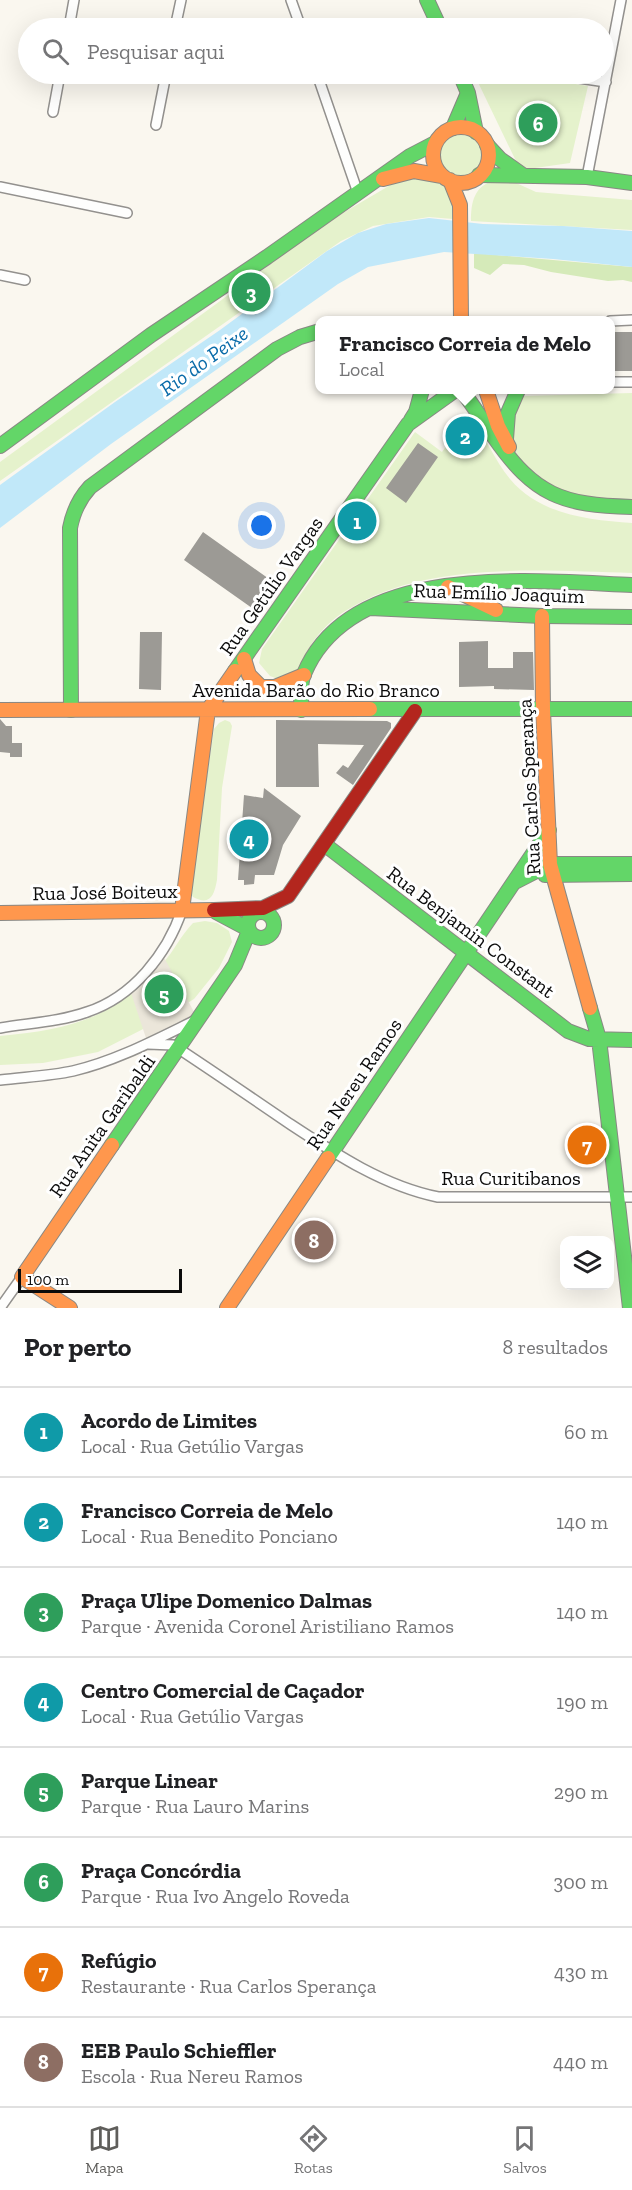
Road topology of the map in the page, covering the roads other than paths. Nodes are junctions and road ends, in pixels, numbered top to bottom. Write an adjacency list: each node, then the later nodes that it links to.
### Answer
1 (74, 0): 6 (street)
2 (181, 0): 7 (street)
3 (291, 0): 8 (street)
4 (427, 0): 9 (main road)
5 (621, 0): 10 (street)
6 (71, 18)
7 (177, 18)
8 (297, 18)
9 (435, 18)
10 (614, 38)
11 (58, 84): 17 (street)
12 (164, 84): 18 (street)
13 (320, 84): 30 (street)
14 (464, 84): 16 (main road)
15 (606, 84): 24 (street)
16 (468, 93): 19 (main road); 20 (main road)
17 (52, 112)
18 (156, 125)
19 (453, 128): 20 (main road); 21 (main road)
20 (476, 132): 22 (main road)
21 (435, 143): 25 (main road); 27 (main road)
22 (487, 145): 23 (main road); 26 (main road)
23 (524, 176): 24 (main road); 26 (main road)
24 (586, 177): 28 (main road)
25 (446, 178): 26 (main road); 27 (main road); 31 (main road)
26 (475, 178): 31 (main road)
27 (375, 181): 30 (main road)
28 (632, 183)
29 (0, 187): 32 (street)
30 (358, 193): 48 (main road)
31 (460, 210): 35 (main road)
32 (127, 213)
33 (0, 275): 34 (street)
34 (25, 280)
35 (461, 316)
36 (632, 320): 37 (street)
37 (615, 321)
38 (315, 332): 61 (main road)
39 (615, 382): 40 (street)
40 (632, 382)
41 (421, 394): 46 (main road)
42 (453, 394): 46 (main road, Rua Getúlio Vargas)
43 (463, 394): 49 (main road)
44 (487, 394): 47 (main road)
45 (516, 394): 47 (main road)
46 (408, 424): 57 (main road, Rua Getúlio Vargas)
47 (507, 441): 49 (main road)
48 (0, 446)
49 (514, 463): 50 (main road)
50 (632, 507)
51 (444, 585): 52 (main road); 53 (main road); 54 (main road)
52 (632, 585)
53 (364, 608): 54 (main road, Rua Emílio Joaquim); 58 (main road)
54 (500, 613): 55 (main road, Rua Emílio Joaquim)
55 (542, 616): 56 (main road, Rua Emílio Joaquim); 64 (main road, Rua Carlos Sperança)
56 (632, 617)
57 (244, 659): 58 (main road); 62 (main road, Rua Getúlio Vargas)
58 (304, 675): 63 (main road)
59 (632, 709): 64 (main road, Avenida Barão do Rio Branco)
60 (0, 710): 61 (main road, Avenida Barão do Rio Branco)
61 (71, 710): 62 (main road, Avenida Barão do Rio Branco)
62 (208, 710): 63 (main road, Avenida Barão do Rio Branco); 72 (main road, Rua Getúlio Vargas)
63 (301, 710): 65 (main road, Avenida Barão do Rio Branco)
64 (543, 710): 65 (main road, Avenida Barão do Rio Branco); 66 (main road, Rua Carlos Sperança)
65 (415, 711): 67 (main road)
66 (549, 830): 69 (main road, Rua Carlos Sperança); 71 (main road)
67 (324, 844): 74 (main road); 78 (main road, Rua Benjamin Constant)
68 (632, 864): 69 (main road)
69 (551, 869): 70 (main road); 71 (main road, Rua Nereu Ramos); 82 (main road, Rua Carlos Sperança)
70 (632, 874)
71 (514, 882): 78 (main road, Rua Nereu Ramos)
72 (182, 910): 73 (main road, Rua José Boiteux); 75 (main road, Rua José Boiteux); 81 (street)
73 (211, 910): 74 (main road, Rua José Boiteux); 76 (main road, Rua José Boiteux)
74 (259, 911): 76 (main road); 77 (main road)
75 (0, 913)
76 (249, 930): 77 (main road); 79 (main road, Rua Anita Garibaldi)
77 (264, 938): 79 (main road, Rua Anita Garibaldi)
78 (465, 953): 82 (main road, Rua Benjamin Constant); 87 (main road, Rua Nereu Ramos)
79 (235, 965): 80 (main road, Rua Anita Garibaldi)
80 (198, 1019): 84 (street); 85 (main road, Rua Anita Garibaldi)
81 (0, 1028)
82 (599, 1039): 83 (main road, Rua Benjamin Constant); 88 (main road, Rua Carlos Sperança)
83 (632, 1040)
84 (148, 1044): 85 (street); 86 (street)
85 (179, 1049): 87 (street, Rua Curitibanos); 90 (main road, Rua Anita Garibaldi)
86 (0, 1080)
87 (332, 1152): 88 (street, Rua Curitibanos); 93 (main road, Rua Nereu Ramos)
88 (617, 1197): 89 (street, Rua Curitibanos); 94 (main road, Rua Carlos Sperança)
89 (632, 1197)
90 (22, 1277): 91 (street, Rua Anita Garibaldi); 92 (main road)
91 (0, 1308)
92 (70, 1308)
93 (227, 1308)
94 (630, 1308)

